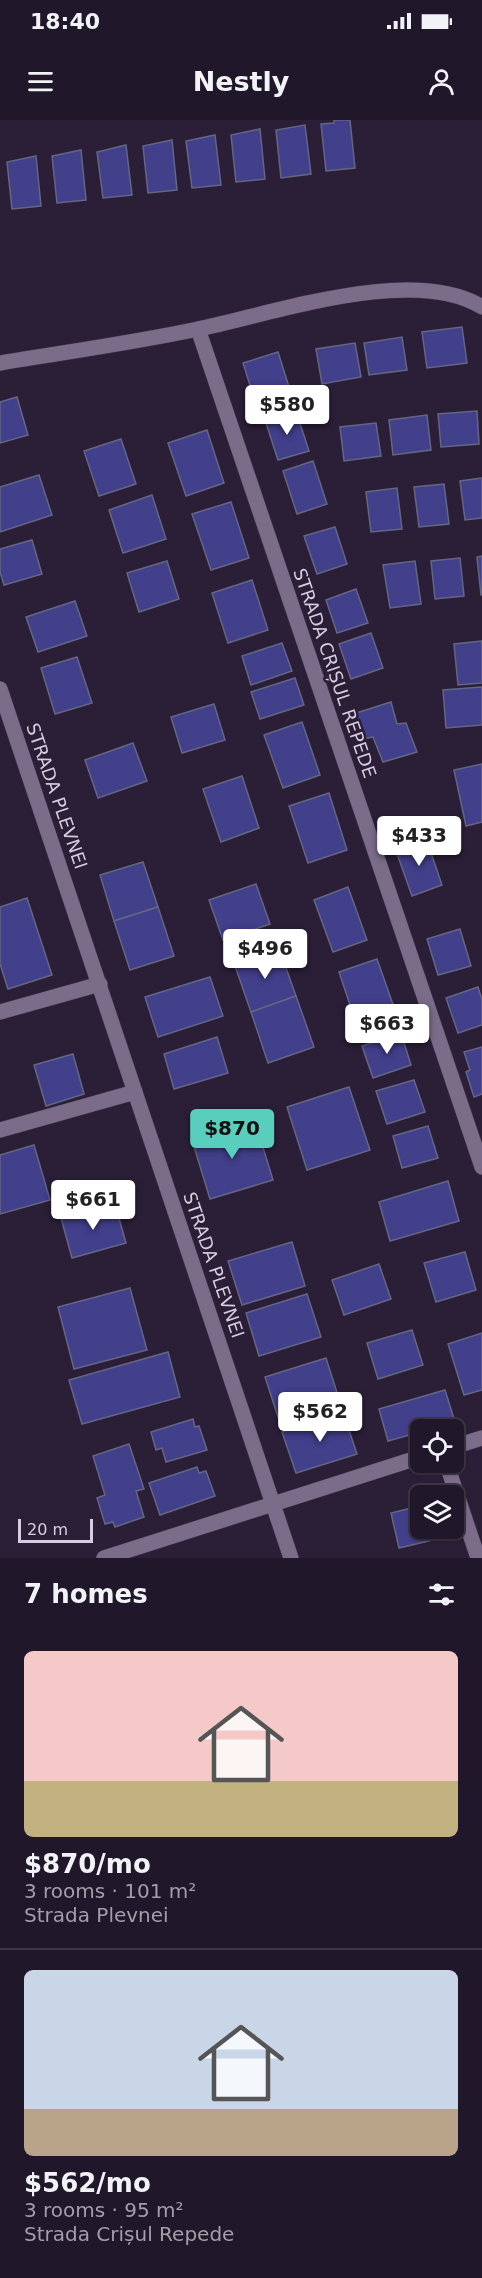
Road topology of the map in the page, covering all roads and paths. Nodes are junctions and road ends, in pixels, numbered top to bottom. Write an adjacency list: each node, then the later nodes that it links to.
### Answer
1 (482, 307): 2 (street)
2 (198, 329): 3 (street); 9 (street, STRADA CRIȘUL REPEDE)
3 (0, 363)
4 (0, 689): 5 (street, STRADA PLEVNEI)
5 (100, 984): 6 (street); 7 (street, STRADA PLEVNEI)
6 (0, 1012)
7 (135, 1092): 8 (street); 14 (street, STRADA PLEVNEI)
8 (0, 1131)
9 (482, 1167)
10 (482, 1438): 11 (street)
11 (464, 1444)
12 (410, 1460): 14 (street)
13 (450, 1473): 17 (street)
14 (273, 1503): 15 (street); 16 (street, STRADA PLEVNEI)
15 (104, 1558)
16 (291, 1558)
17 (478, 1558)

